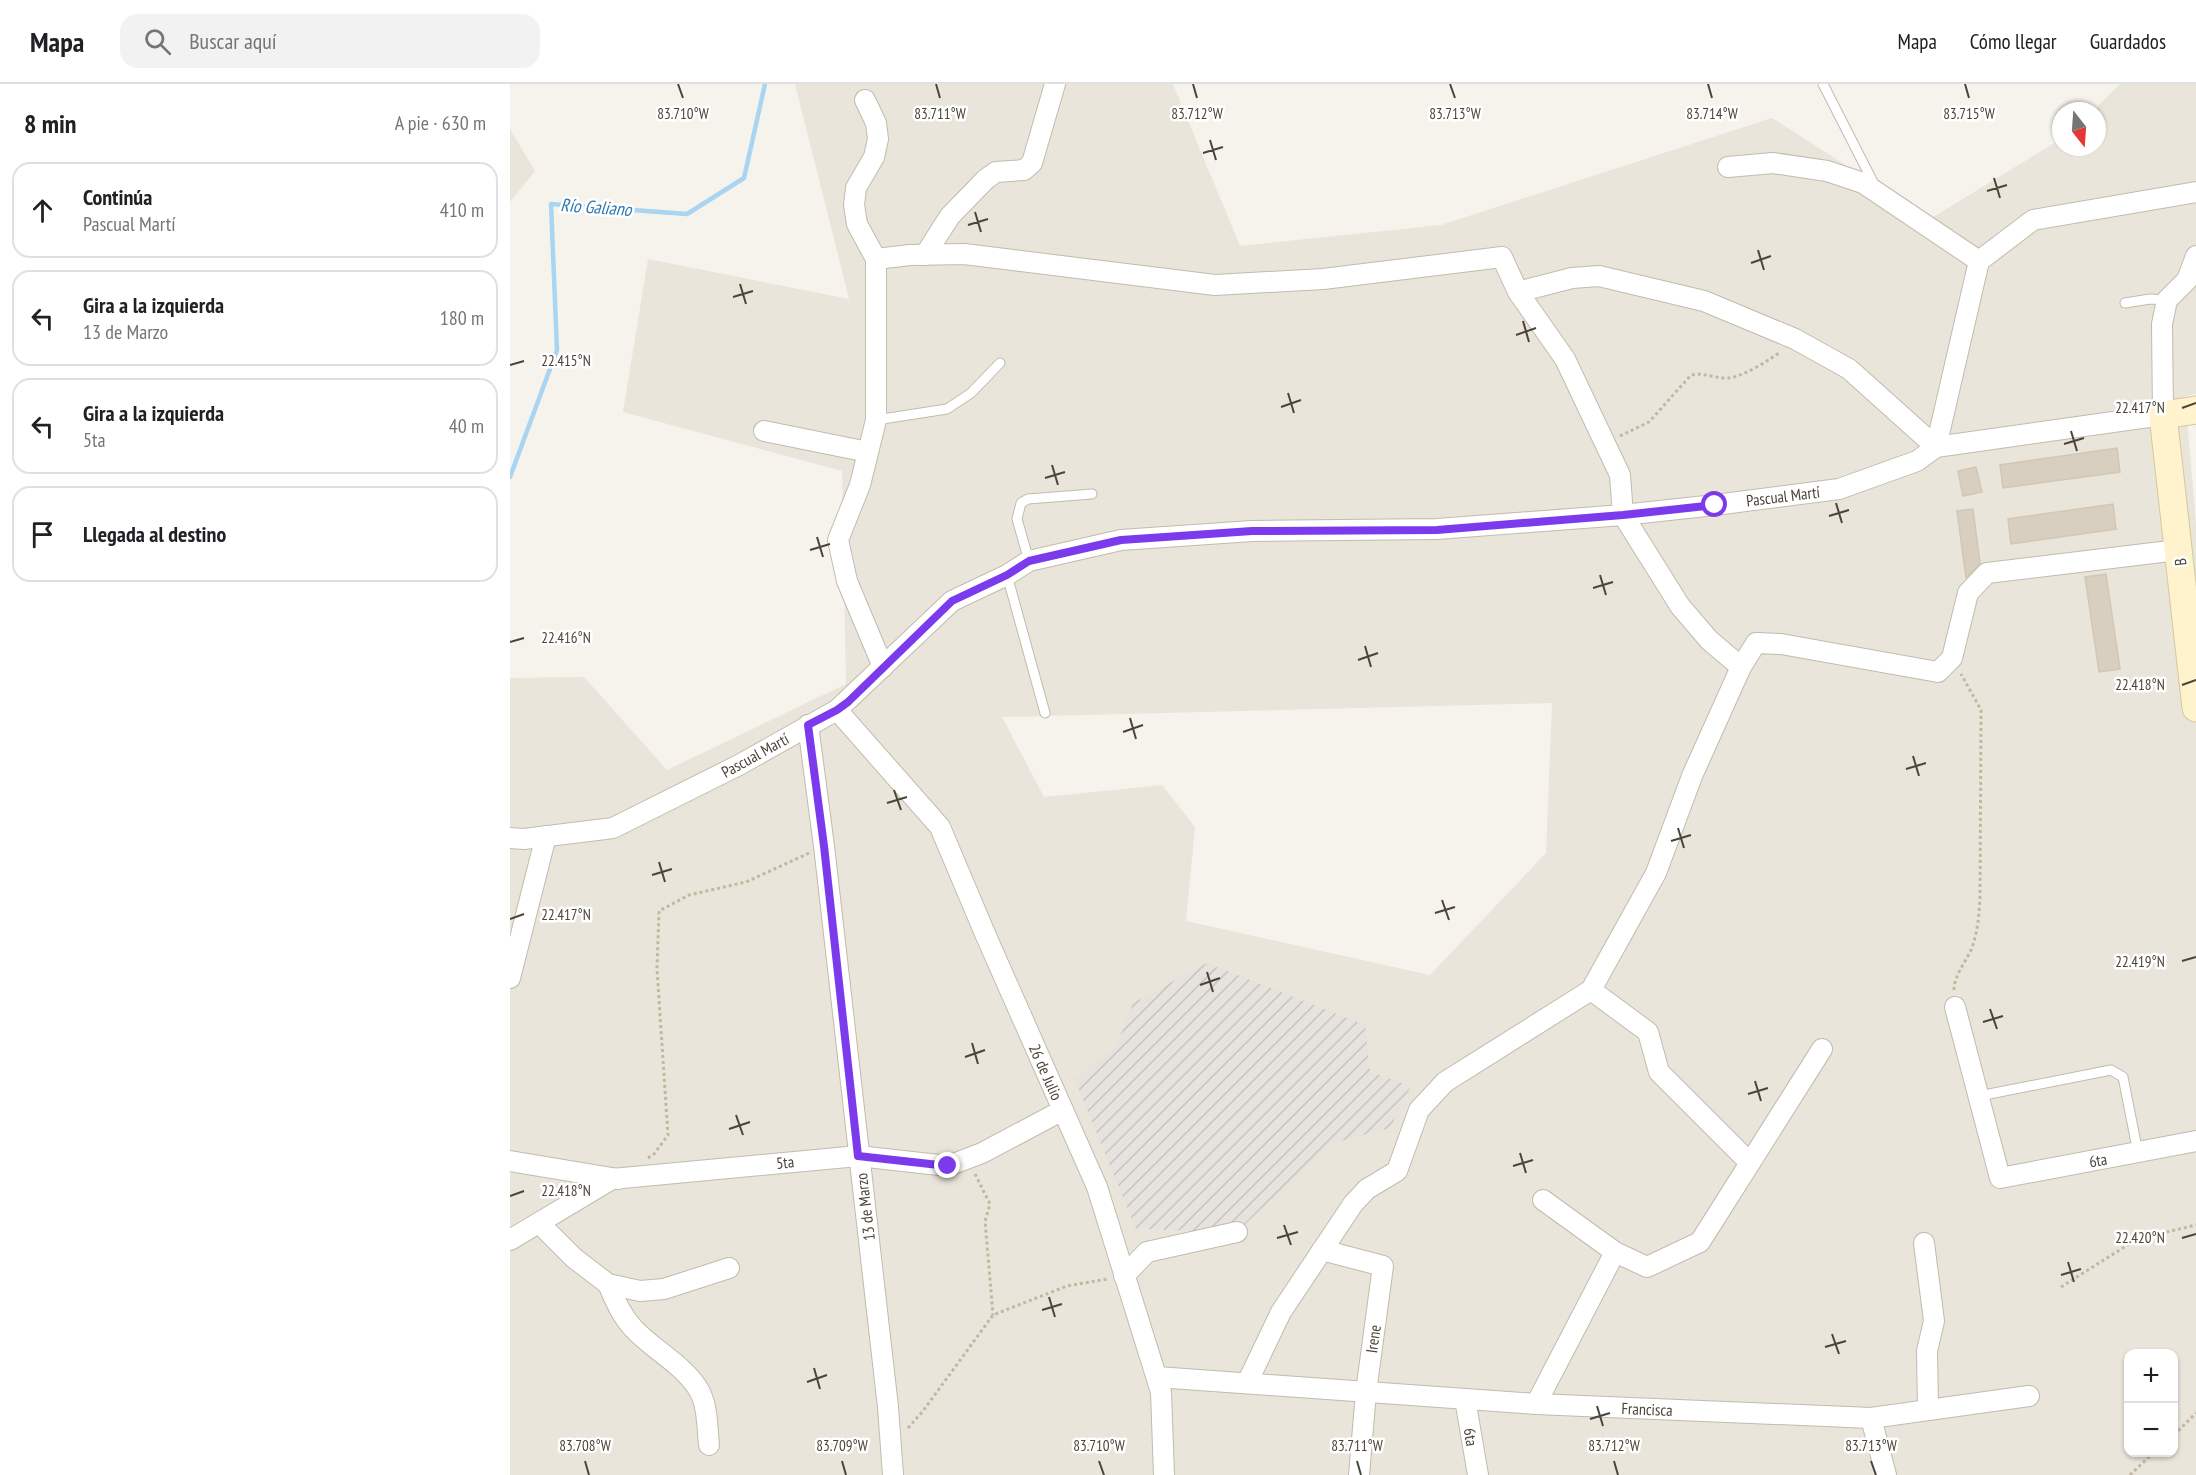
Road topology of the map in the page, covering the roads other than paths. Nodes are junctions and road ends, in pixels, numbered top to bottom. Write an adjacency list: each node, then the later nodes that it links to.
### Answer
1 (1054, 84): 7 (street)
2 (1823, 84): 6 (lane)
3 (865, 100): 9 (street)
4 (1728, 168): 6 (street)
5 (2196, 192): 10 (street)
6 (1879, 193): 10 (street)
7 (925, 255): 9 (street); 11 (street)
8 (2196, 256): 12 (street)
9 (876, 259): 17 (street)
10 (1979, 261): 19 (street)
11 (1518, 292): 19 (street); 22 (street)
12 (2167, 300): 13 (lane); 16 (street)
13 (2125, 303)
14 (1000, 363): 17 (lane)
15 (2196, 410): 16 (street, Pascual Martí)
16 (2163, 415): 19 (street, Pascual Martí); 23 (street, B)
17 (876, 420): 20 (street)
18 (764, 431): 20 (street)
19 (1936, 447): 22 (street, Pascual Martí)
20 (868, 452): 27 (street)
21 (1092, 495): 24 (lane)
22 (1623, 515): 24 (street, Pascual Martí); 26 (street)
23 (2178, 550): 26 (street); 28 (street, B)
24 (1029, 561): 25 (street, Pascual Martí)
25 (1007, 575): 27 (street, Pascual Martí); 30 (lane)
26 (1741, 667): 35 (street)
27 (883, 668): 29 (street, Pascual Martí)
28 (2196, 708)
29 (837, 710): 31 (street, Pascual Martí); 39 (street, 26 de Julio)
30 (1045, 713)
31 (808, 725): 32 (street, Pascual Martí); 42 (street, 13 de Marzo)
32 (546, 836): 33 (street, Pascual Martí); 34 (street)
33 (510, 838)
34 (510, 974)
35 (1591, 990): 44 (street); 51 (street)
36 (1955, 1007): 38 (street)
37 (1822, 1048): 44 (street)
38 (1979, 1096): 41 (street, 6ta); 41 (lane)
39 (1063, 1110): 42 (street, 5ta); 54 (street, 26 de Julio)
40 (2196, 1141): 41 (street, 6ta)
41 (2138, 1153)
42 (858, 1156): 45 (street, 5ta); 65 (street, 13 de Marzo)
43 (510, 1161): 45 (street)
44 (1750, 1163): 52 (street)
45 (618, 1179): 47 (street, 5ta)
46 (1543, 1200): 52 (street)
47 (539, 1223): 49 (street, 5ta); 55 (street)
48 (1237, 1232): 54 (street)
49 (510, 1240)
50 (1924, 1243): 62 (street)
51 (1322, 1250): 57 (street); 58 (street, Irene)
52 (1615, 1252): 61 (street)
53 (729, 1268): 55 (street)
54 (1124, 1275): 56 (street, 26 de Julio)
55 (608, 1284): 64 (street)
56 (1157, 1377): 57 (street, Francisca); 66 (street, 26 de Julio)
57 (1246, 1383): 58 (street, Francisca)
58 (1366, 1392): 60 (street, Francisca); 67 (street, Irene)
59 (2029, 1396): 62 (street, Francisca)
60 (1465, 1399): 61 (street, Francisca); 68 (street, 6ta)
61 (1536, 1404): 63 (street, Francisca)
62 (1929, 1410): 63 (street, Francisca)
63 (1871, 1418): 69 (street)
64 (709, 1445)
65 (897, 1474)
66 (1164, 1475)
67 (1359, 1475)
68 (1478, 1475)
69 (1886, 1475)

